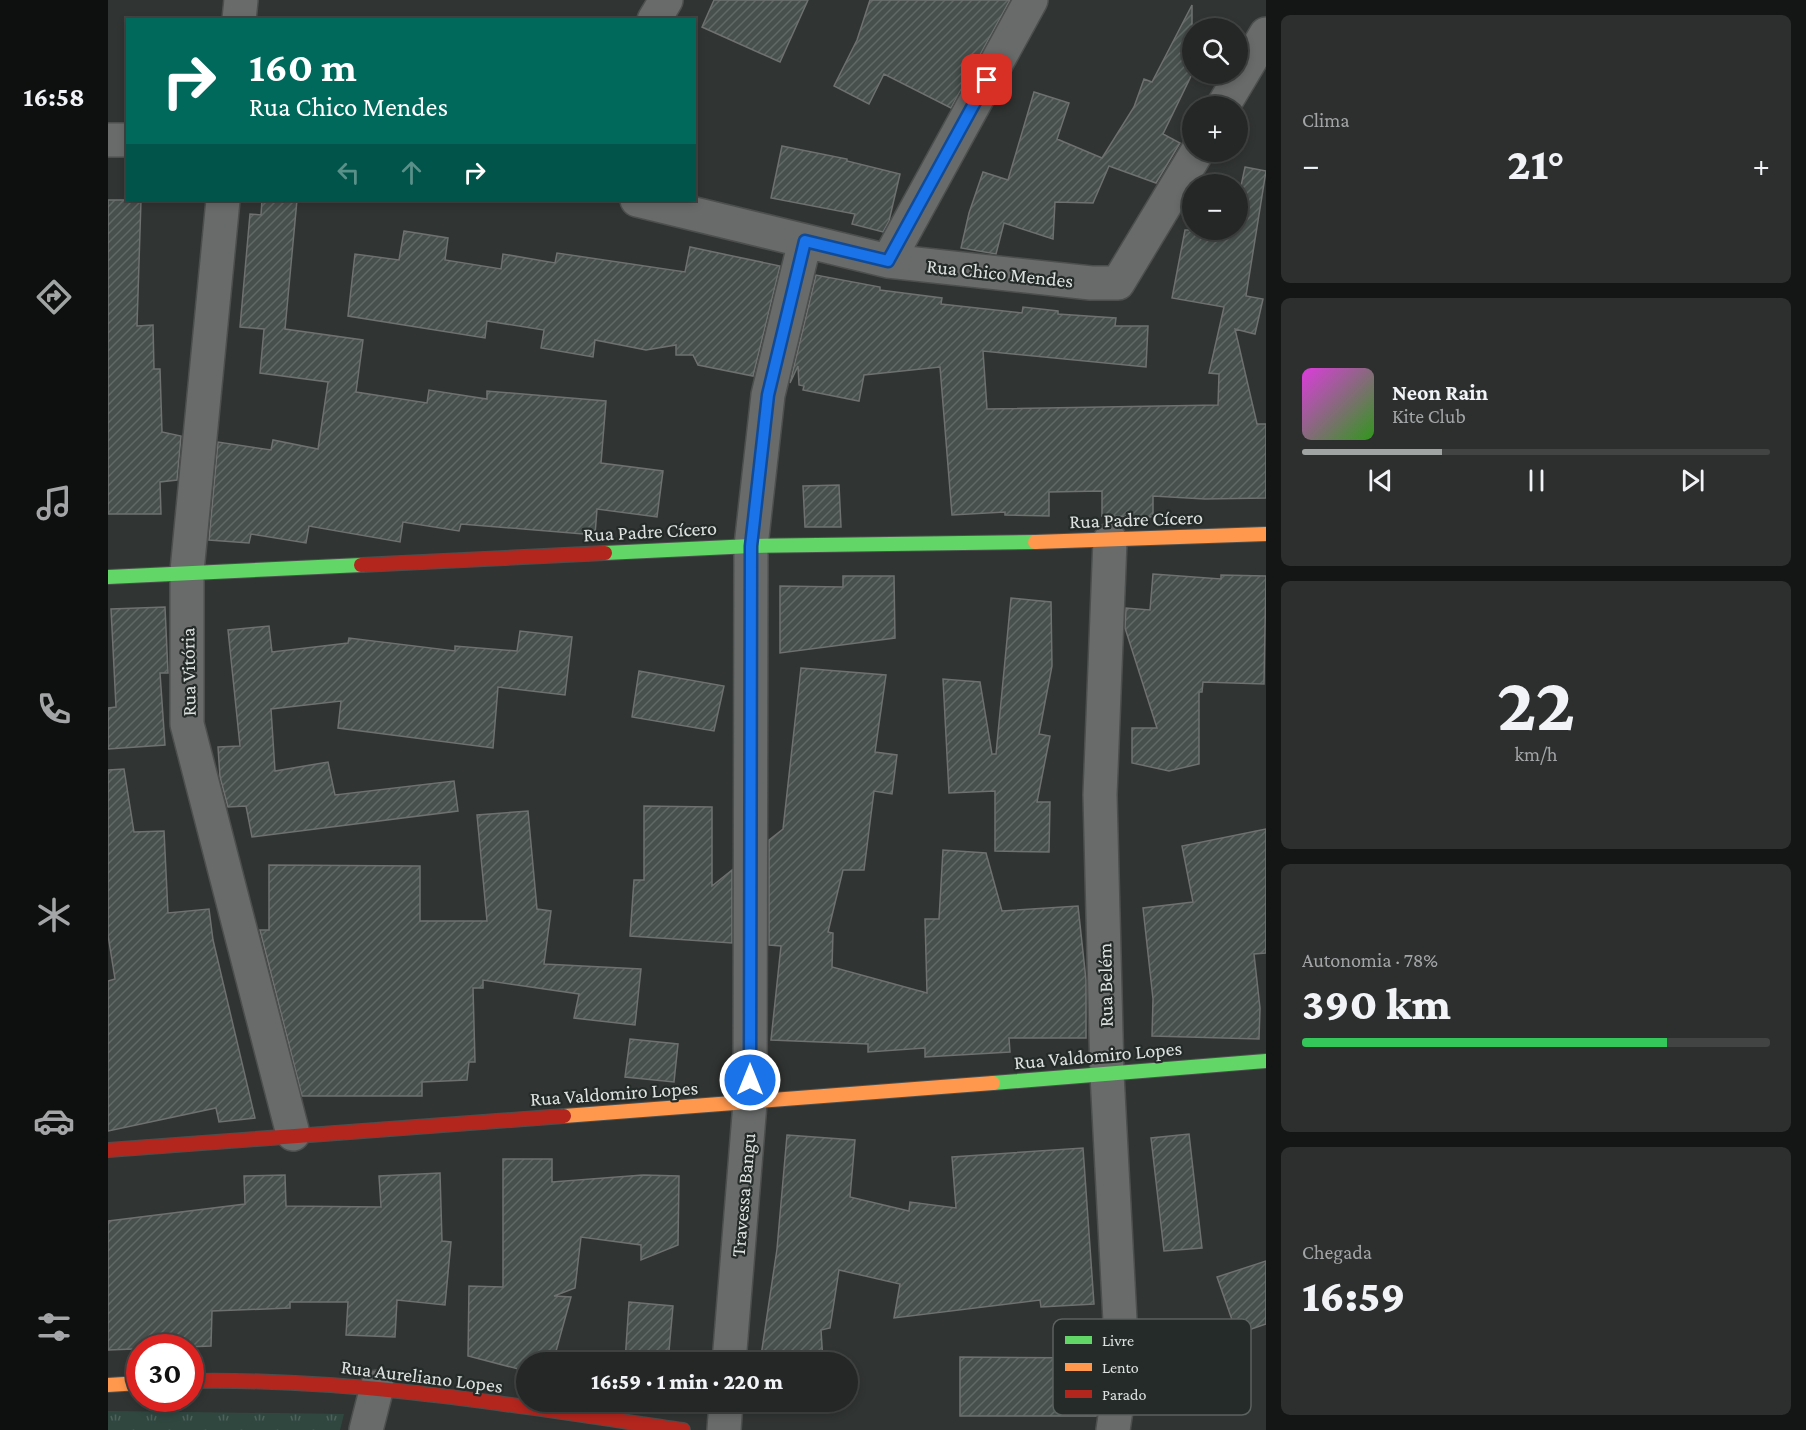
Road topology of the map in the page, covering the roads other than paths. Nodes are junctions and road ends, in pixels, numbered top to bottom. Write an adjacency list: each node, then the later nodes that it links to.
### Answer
1 (241, 0): 4 (street)
2 (666, 0): 5 (street)
3 (1031, 0): 14 (street)
4 (239, 18)
5 (655, 18)
6 (1266, 34): 7 (street)
7 (1229, 96)
8 (108, 140): 9 (street)
9 (126, 140)
10 (1191, 162): 14 (street, Rua Chico Mendes)
11 (223, 201): 18 (street, Rua Vitória)
12 (641, 201): 13 (street, Rua Chico Mendes)
13 (805, 241): 14 (street, Rua Chico Mendes); 17 (street, Travessa Bangu)
14 (888, 261)
15 (1266, 534): 16 (street, Rua Padre Cícero)
16 (1110, 540): 17 (street, Rua Padre Cícero); 21 (street, Rua Belém)
17 (751, 546): 18 (street, Rua Padre Cícero); 22 (street, Travessa Bangu)
18 (187, 572): 19 (street, Rua Padre Cícero); 23 (street, Rua Vitória)
19 (108, 577)
20 (1266, 1061): 21 (street, Rua Valdomiro Lopes)
21 (1107, 1074): 22 (street, Rua Valdomiro Lopes); 25 (street, Rua Belém)
22 (750, 1103): 23 (street, Rua Valdomiro Lopes); 26 (street, Travessa Bangu)
23 (293, 1134): 24 (street, Rua Valdomiro Lopes)
24 (108, 1150)
25 (1120, 1319)
26 (730, 1352)
27 (204, 1380): 30 (street, Rua Aureliano Lopes)
28 (126, 1384): 29 (street)
29 (108, 1385)
30 (377, 1387): 33 (street); 34 (street, Rua Aureliano Lopes)
31 (725, 1412): 35 (street)
32 (1115, 1415): 36 (street, Rua Belém)
33 (366, 1430)
34 (683, 1430)
35 (724, 1430)
36 (1113, 1430)

